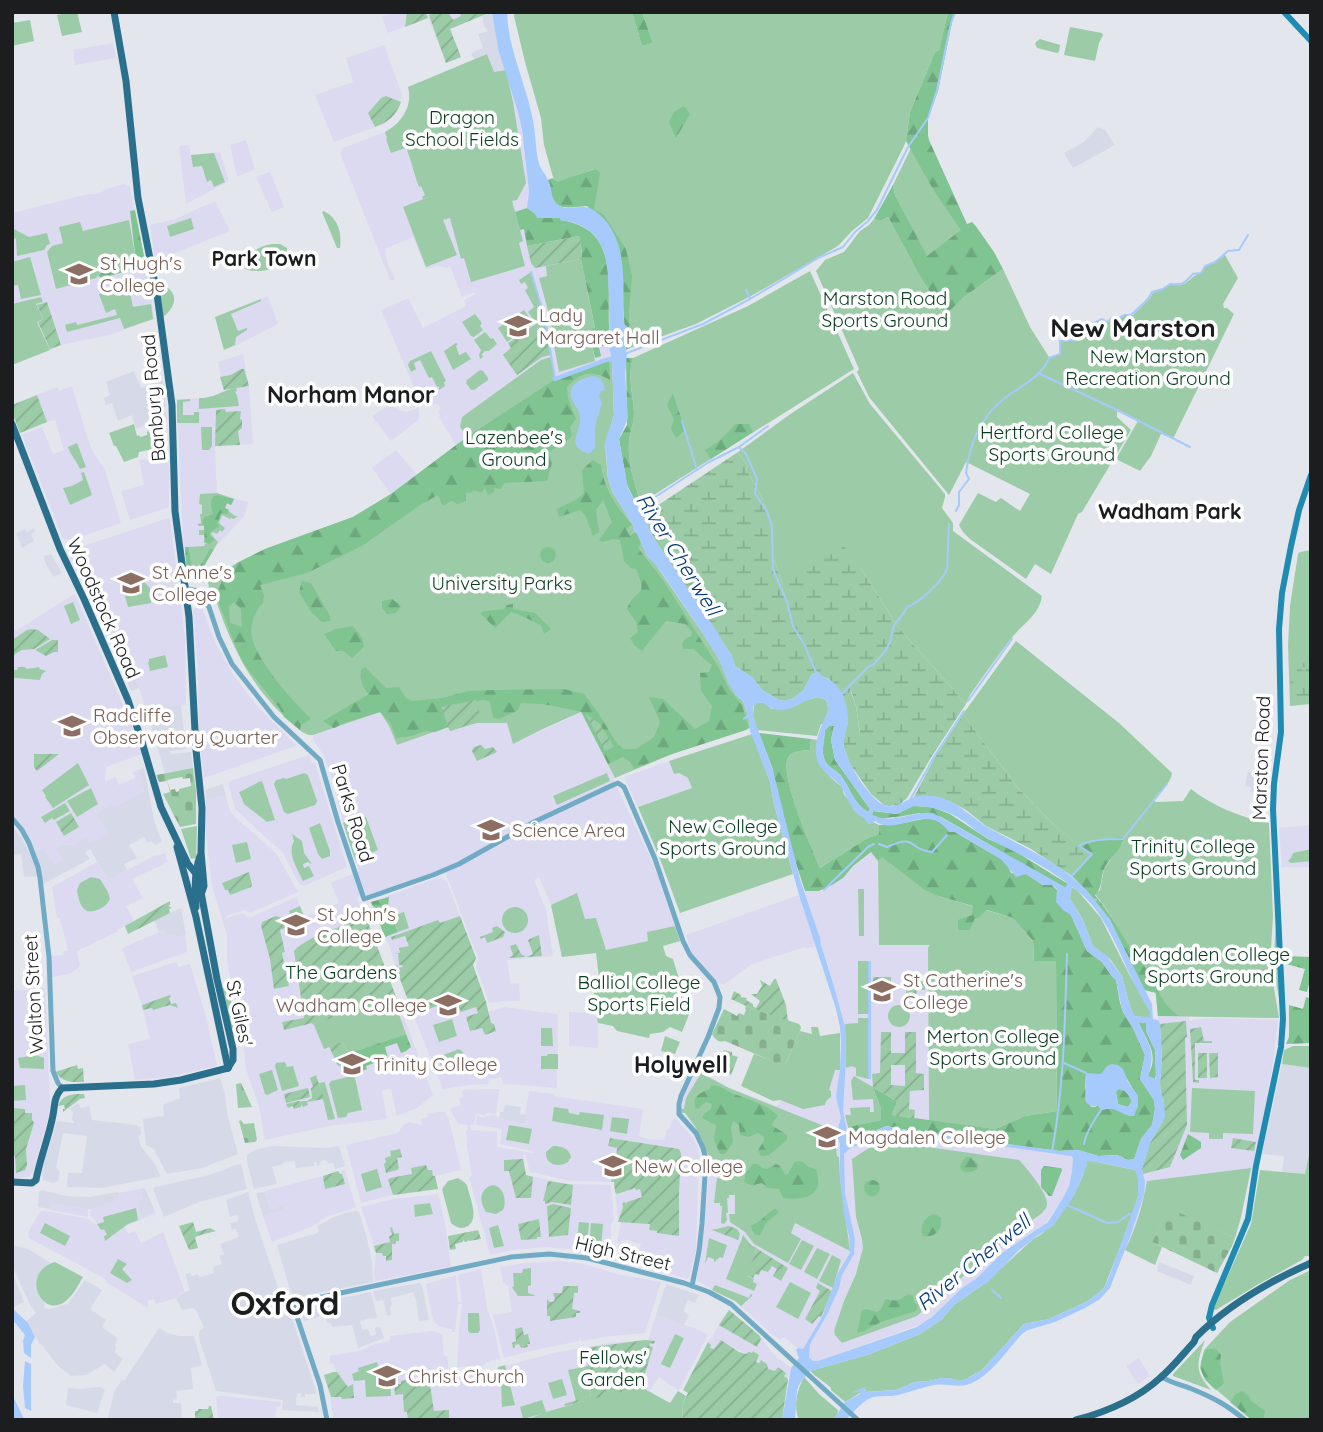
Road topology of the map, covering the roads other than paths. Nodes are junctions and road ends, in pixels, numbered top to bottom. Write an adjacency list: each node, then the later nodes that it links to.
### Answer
1 (114, 12): 6 (main road, Banbury Road)
2 (1284, 12): 3 (main road)
3 (1311, 41)
4 (12, 424): 10 (main road, Woodstock Road)
5 (1311, 475): 24 (main road, Marston Road)
6 (185, 588): 7 (main road, Banbury Road); 8 (street)
7 (187, 601): 8 (street); 9 (main road, Banbury Road)
8 (208, 606): 23 (street, Parks Road)
9 (200, 784): 13 (main road, St Giles')
10 (161, 807): 12 (main road, St Giles')
11 (12, 818): 20 (street, Walton Street)
12 (175, 838): 14 (main road, St Giles'); 18 (main road, St Giles')
13 (201, 852): 15 (main road, St Giles'); 17 (main road, St Giles')
14 (186, 860): 15 (main road); 16 (main road, St Giles')
15 (198, 862): 16 (main road, St Giles')
16 (196, 873): 17 (main road, St Giles'); 18 (main road, St Giles')
17 (202, 892): 19 (main road, St Giles')
18 (197, 917): 19 (main road, St Giles')
19 (228, 1068): 20 (main road)
20 (62, 1088): 21 (main road)
21 (12, 1182)
22 (1311, 1263): 24 (main road)
23 (692, 1286): 26 (street, High Street); 27 (street, High Street)
24 (1212, 1326): 25 (main road)
25 (1162, 1377): 28 (main road); 29 (street)
26 (327, 1420)
27 (858, 1420)
28 (1076, 1420)
29 (1245, 1420)

